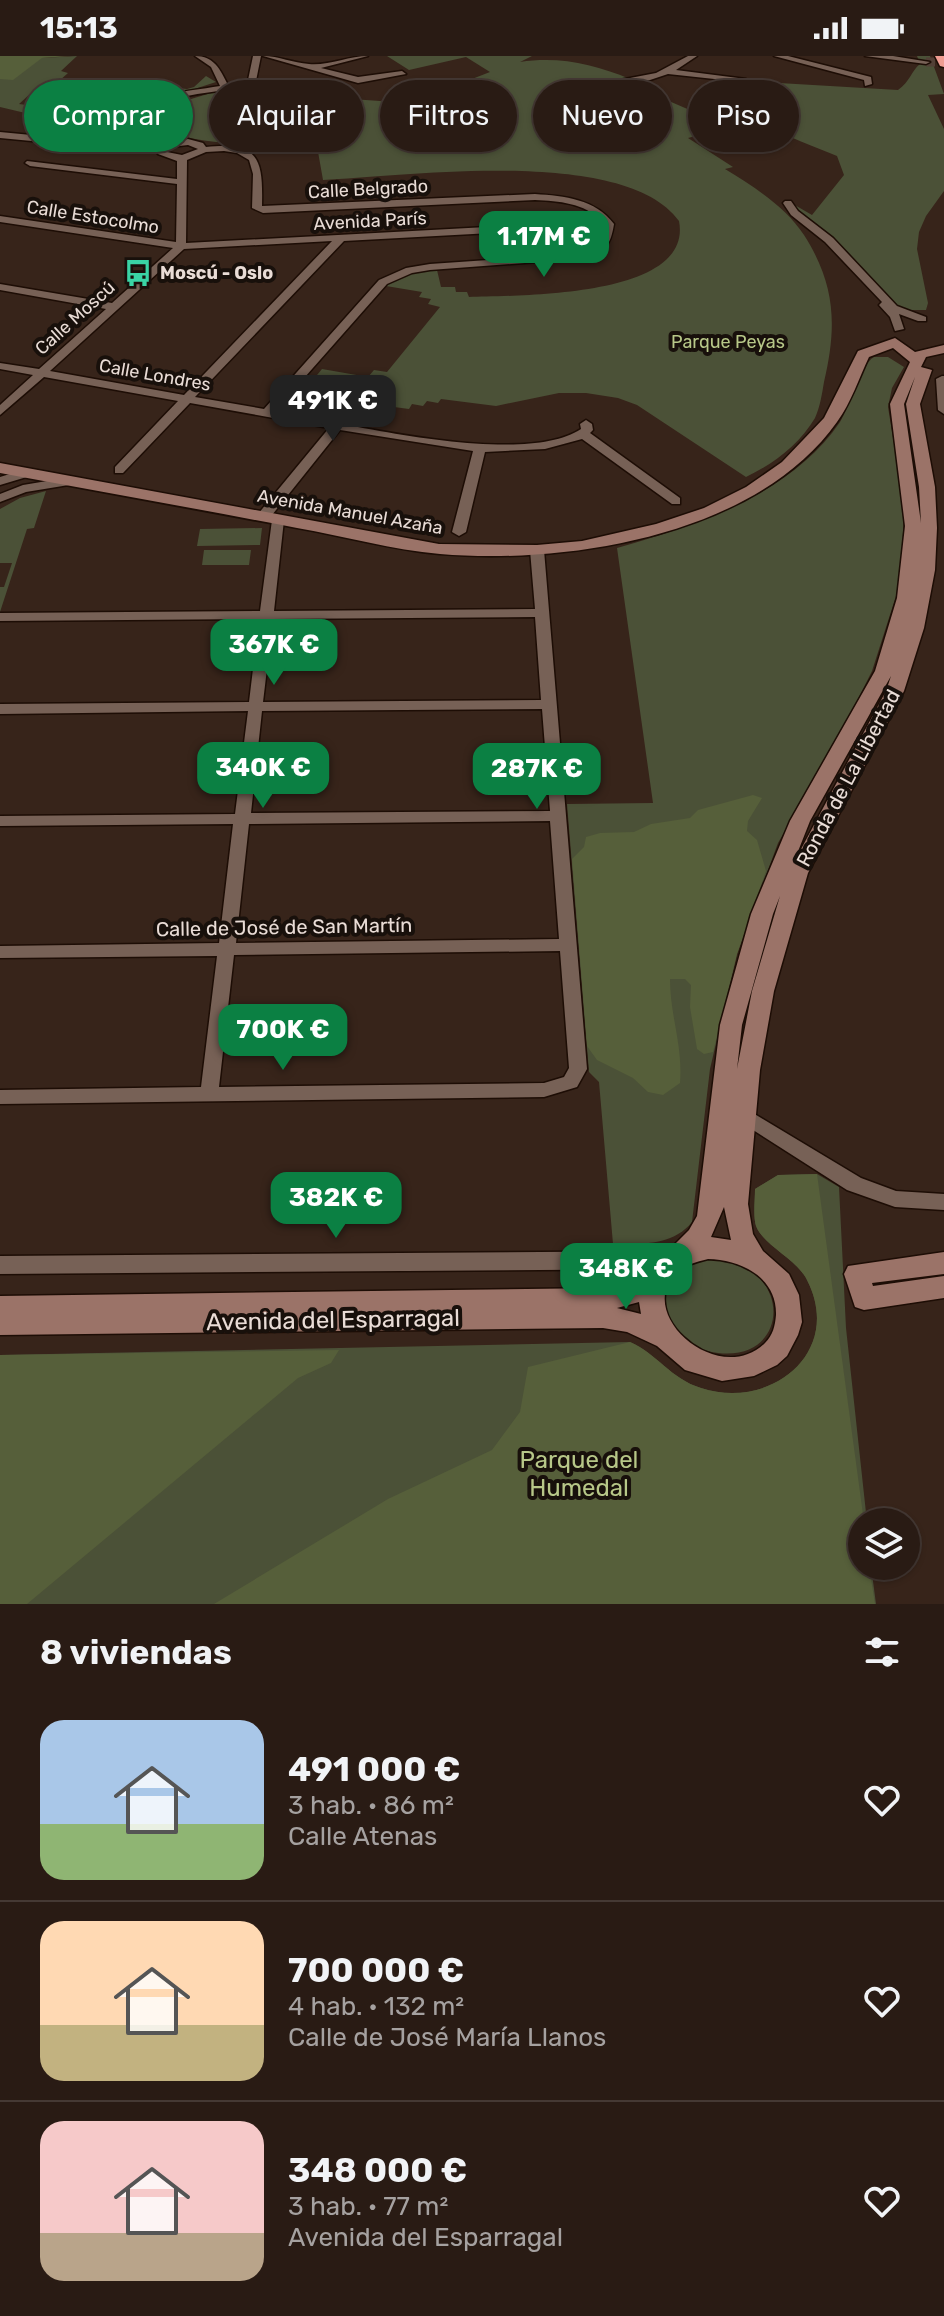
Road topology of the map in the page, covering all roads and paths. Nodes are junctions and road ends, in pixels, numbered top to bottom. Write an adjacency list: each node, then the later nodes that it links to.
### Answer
1 (199, 56): 15 (street)
2 (257, 56): 16 (street)
3 (267, 56): 11 (street)
4 (364, 56): 11 (street)
5 (693, 56): 12 (street)
6 (778, 56): 20 (street)
7 (869, 56): 9 (street)
8 (941, 56): 10 (highway)
9 (926, 62)
10 (944, 63)
11 (307, 68): 13 (street)
12 (668, 72): 14 (street); 18 (street)
13 (402, 74)
14 (742, 79)
15 (221, 80)
16 (251, 80)
17 (624, 80): 19 (street)
18 (650, 80)
19 (650, 80)
20 (868, 84)
21 (0, 135): 22 (street)
22 (24, 137)
23 (193, 143): 24 (street)
24 (203, 150): 26 (street); 31 (street, Calle Belgrado)
25 (163, 152): 26 (street)
26 (182, 158): 28 (street)
27 (30, 163): 28 (street)
28 (182, 182): 33 (street)
29 (788, 203): 35 (street)
30 (0, 219): 33 (street, Calle Estocolmo)
31 (609, 224): 32 (street, Avenida París); 47 (street)
32 (340, 239): 33 (street, Avenida París); 44 (street)
33 (181, 246): 36 (street, Calle Moscú)
34 (0, 287): 36 (street)
35 (871, 287): 37 (street); 37 (street)
36 (114, 307): 42 (street, Calle Moscú)
37 (897, 335): 39 (main road); 40 (main road)
38 (944, 351): 40 (main road, Ronda de La Libertad); 74 (main road, Ronda de La Libertad)
39 (859, 358): 40 (main road); 59 (main road, Avenida Manuel Azaña)
40 (913, 359): 79 (main road, Ronda de La Libertad)
41 (0, 366): 42 (street, Calle Londres)
42 (41, 374): 44 (street, Calle Londres); 46 (street, Calle Moscú)
43 (942, 379): 45 (street)
44 (186, 399): 47 (street, Calle Londres); 51 (street)
45 (944, 410)
46 (0, 411)
47 (267, 413): 48 (street, Calle Londres)
48 (337, 426): 49 (street, Calle Londres); 57 (street)
49 (480, 449): 56 (street, Calle Londres); 58 (street)
50 (0, 468): 52 (main road, Avenida Manuel Azaña)
51 (119, 470)
52 (26, 473): 53 (street); 54 (main road, Avenida Manuel Azaña)
53 (0, 481)
54 (71, 481): 55 (street); 57 (main road, Avenida Manuel Azaña)
55 (0, 498)
56 (676, 501)
57 (271, 518): 59 (main road, Avenida Manuel Azaña); 61 (street)
58 (459, 532)
59 (537, 550): 60 (street)
60 (540, 613): 61 (street); 63 (street)
61 (267, 615): 62 (street); 64 (street)
62 (0, 617)
63 (549, 704): 64 (street); 66 (street)
64 (256, 707): 65 (street); 67 (street)
65 (0, 709)
66 (557, 816): 67 (street); 69 (street)
67 (242, 819): 68 (street); 70 (street)
68 (0, 821)
69 (569, 945): 70 (street, Calle de José de San Martín); 72 (street)
70 (226, 949): 71 (street, Calle de José de San Martín); 72 (street)
71 (0, 952)
72 (209, 1094): 73 (street)
73 (0, 1097)
74 (743, 1114): 75 (street); 76 (main road, Ronda de La Libertad)
75 (944, 1202)
76 (754, 1258): 79 (main road); 83 (main road)
77 (944, 1263): 80 (main road)
78 (0, 1265): 79 (street)
79 (669, 1265): 81 (main road, Avenida del Esparragal); 83 (main road)
80 (944, 1287)
81 (0, 1307)
82 (0, 1324): 83 (main road, Avenida del Esparragal)
83 (661, 1336)

